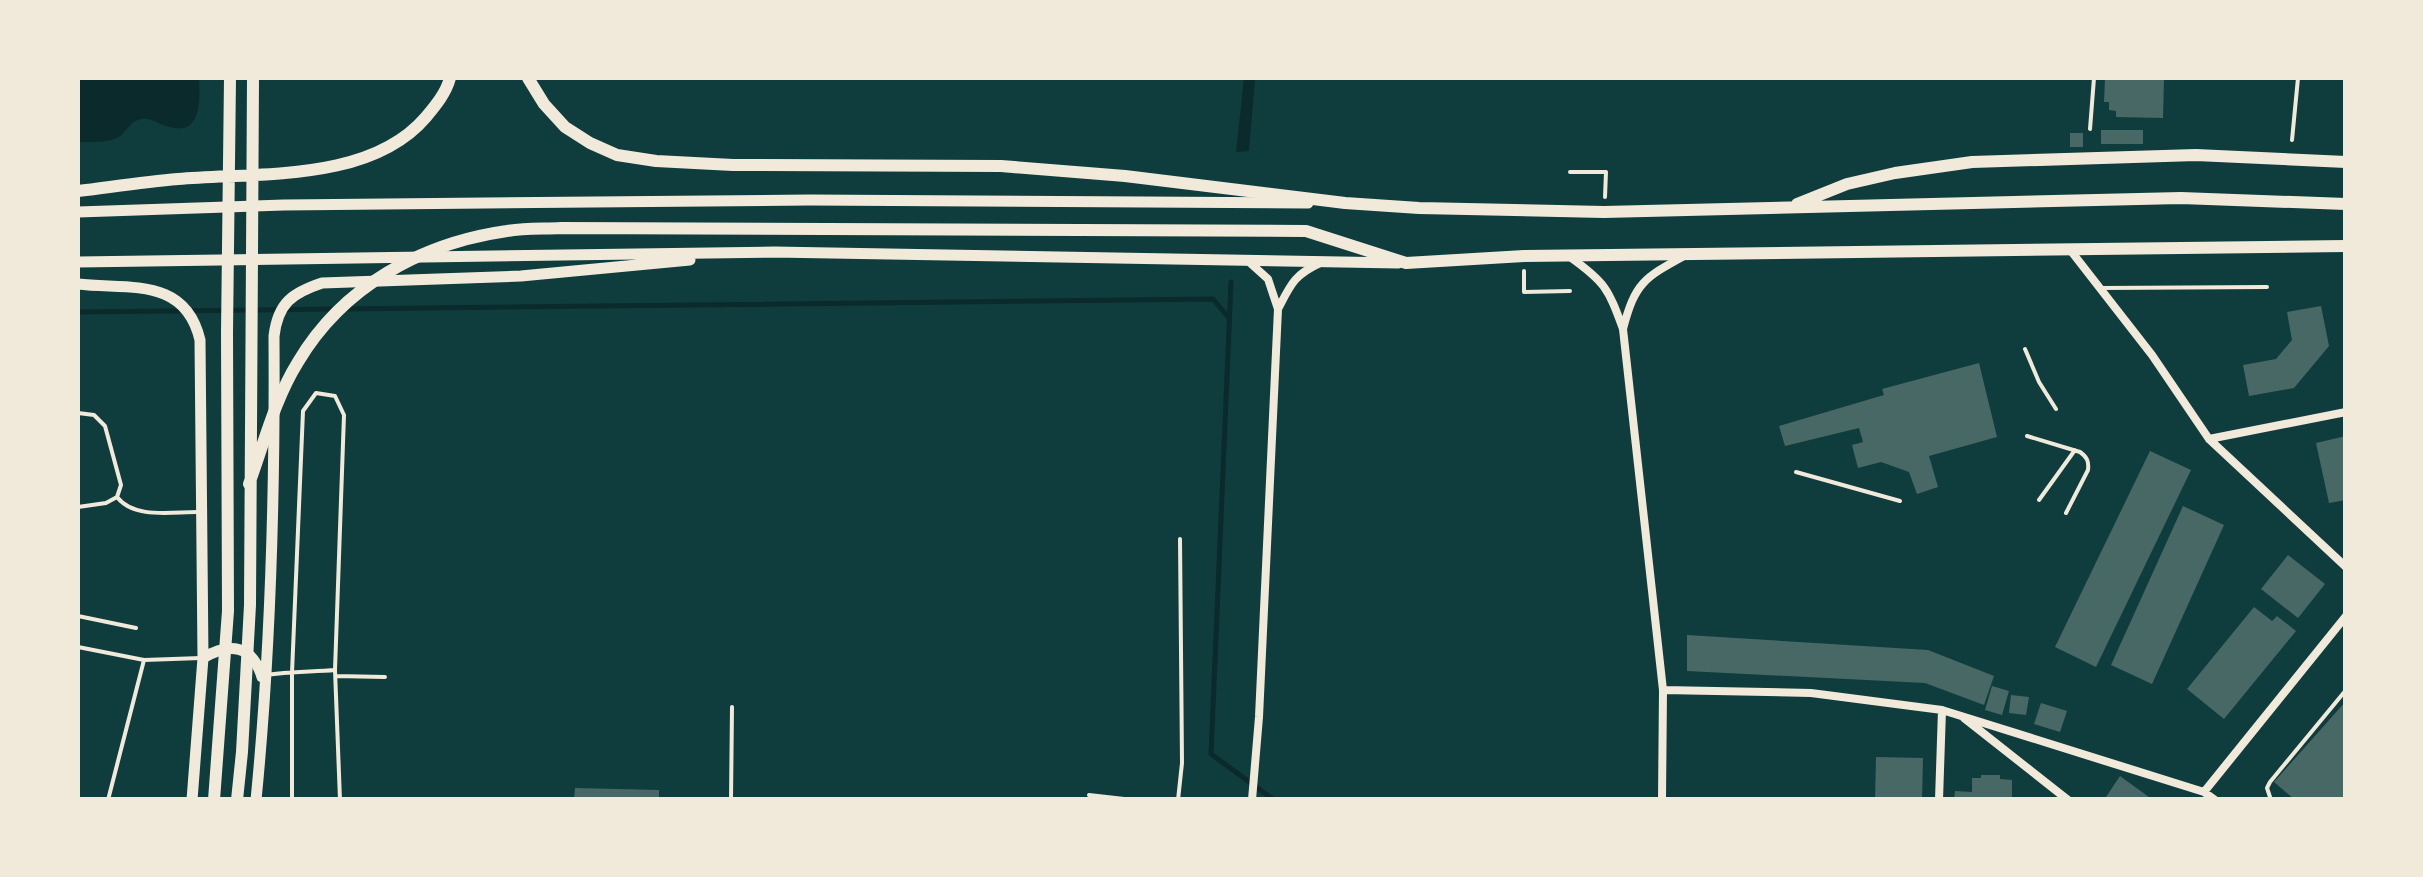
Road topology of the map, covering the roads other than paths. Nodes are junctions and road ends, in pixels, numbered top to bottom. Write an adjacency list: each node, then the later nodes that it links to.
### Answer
1 (230, 78): 62 (highway)
2 (253, 78): 33 (highway)
3 (450, 78): 6 (highway)
4 (528, 78): 7 (highway)
5 (2346, 162): 9 (highway)
6 (78, 191)
7 (1344, 204): 9 (highway); 10 (main road)
8 (2346, 204): 9 (highway)
9 (1786, 208)
10 (78, 212)
11 (2346, 246): 12 (highway)
12 (2071, 250): 14 (highway); 22 (street)
13 (774, 252): 16 (main road); 18 (main road); 51 (main road)
14 (1689, 253): 15 (highway); 24 (street)
15 (1568, 255): 19 (highway); 24 (street)
16 (1245, 259): 17 (main road); 23 (street)
17 (1325, 260): 19 (main road); 23 (street)
18 (78, 262)
19 (1406, 263): 33 (highway)
20 (78, 284): 38 (main road)
21 (2266, 287): 22 (lane)
22 (2100, 288): 30 (street)
23 (1278, 310): 70 (street)
24 (1624, 328): 53 (street)
25 (2024, 349): 26 (lane)
26 (2056, 409)
27 (2346, 412): 30 (street)
28 (78, 413): 34 (lane)
29 (2027, 436): 31 (lane)
30 (2210, 438): 41 (street)
31 (2075, 450): 36 (lane); 39 (lane)
32 (1796, 472): 35 (lane)
33 (249, 484): 63 (highway)
34 (117, 497): 37 (lane); 38 (lane)
35 (1900, 500)
36 (2039, 500)
37 (78, 507)
38 (202, 512): 46 (main road)
39 (2066, 513)
40 (1180, 540): 69 (lane)
41 (2346, 566)
42 (78, 616): 44 (lane)
43 (2346, 616): 58 (street)
44 (136, 628)
45 (78, 647): 47 (lane)
46 (204, 658): 47 (lane); 51 (main road); 61 (main road)
47 (144, 660): 60 (lane)
48 (280, 672): 49 (lane); 51 (lane); 51 (lane)
49 (292, 673): 50 (lane); 50 (lane); 65 (lane)
50 (336, 673): 52 (lane); 66 (lane)
51 (265, 675): 64 (main road)
52 (385, 677)
53 (1663, 690): 56 (street); 71 (street)
54 (2346, 690): 75 (lane)
55 (732, 707): 67 (lane)
56 (1942, 710): 57 (street); 72 (street)
57 (1961, 716): 58 (street); 73 (street)
58 (2204, 792): 74 (street)
59 (1090, 796): 68 (lane)
60 (108, 800)
61 (192, 800)
62 (214, 800)
63 (237, 800)
64 (256, 800)
65 (292, 800)
66 (340, 800)
67 (731, 800)
68 (1133, 800)
69 (1178, 800)
70 (1252, 800)
71 (1662, 800)
72 (1939, 800)
73 (2068, 800)
74 (2214, 800)
75 (2271, 800)

